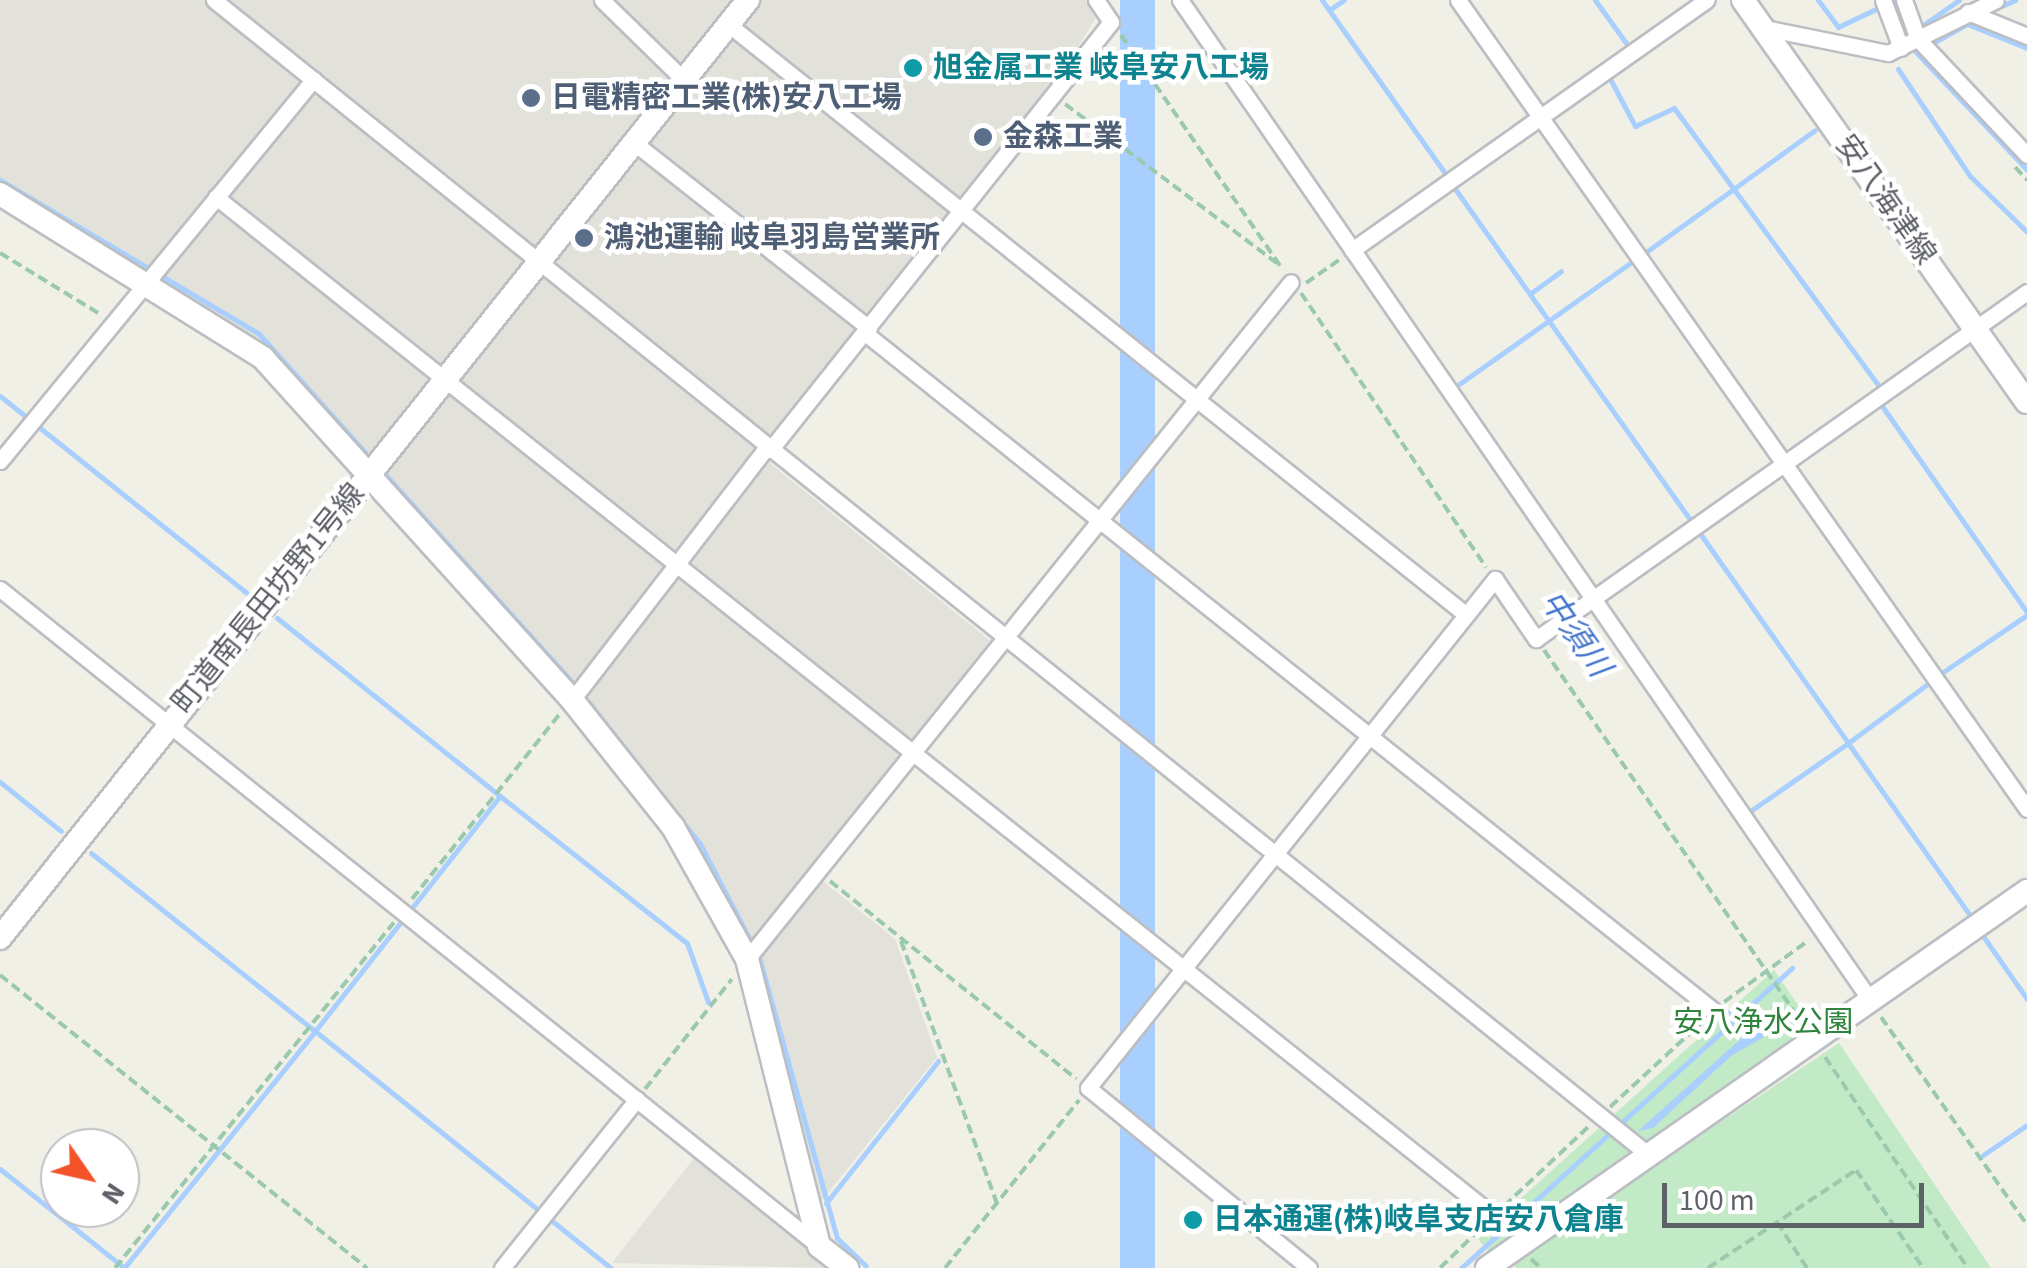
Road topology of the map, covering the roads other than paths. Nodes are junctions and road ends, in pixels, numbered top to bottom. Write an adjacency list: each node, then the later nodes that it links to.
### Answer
1 (214, 0): 19 (street)
2 (602, 0): 18 (street)
3 (748, 0): 13 (street, 町道南長田坊野1号線)
4 (1096, 0): 25 (street)
5 (1180, 0): 26 (street)
6 (1458, 0): 20 (street)
7 (1707, 0): 20 (street)
8 (1743, 0): 14 (street, 安八海津線)
9 (1883, 0): 17 (street)
10 (1904, 0): 16 (street)
11 (1996, 0): 12 (street)
12 (1970, 6): 15 (street); 16 (street)
13 (728, 24): 18 (street, 町道南長田坊野1号線); 25 (street)
14 (1764, 28): 17 (street); 32 (street, 安八海津線)
15 (2027, 36)
16 (1918, 39): 17 (street); 22 (street)
17 (1901, 48)
18 (681, 77): 21 (street, 町道南長田坊野1号線)
19 (314, 79): 24 (street); 27 (street)
20 (1540, 116): 26 (street); 38 (street)
21 (632, 141): 27 (street, 町道南長田坊野1号線); 31 (street)
22 (2027, 155)
23 (0, 194): 28 (street)
24 (216, 197): 28 (street); 33 (street)
25 (962, 212): 31 (street); 34 (street)
26 (1347, 254): 43 (street)
27 (538, 260): 33 (street, 町道南長田坊野1号線); 36 (street)
28 (148, 278): 37 (street); 39 (street)
29 (1291, 282): 34 (street)
30 (2027, 292): 32 (street)
31 (867, 330): 36 (street); 40 (street)
32 (1977, 330): 35 (street, 安八海津線); 38 (street)
33 (444, 379): 39 (street, 町道南長田坊野1号線); 41 (street)
34 (1196, 401): 40 (street); 44 (street)
35 (2027, 402)
36 (769, 449): 41 (street); 45 (street)
37 (0, 461)
38 (1785, 464): 43 (street); 50 (street)
39 (369, 474): 46 (street); 47 (street, 町道南長田坊野1号線)
40 (1100, 521): 45 (street); 48 (street)
41 (672, 564): 46 (street); 49 (street)
42 (0, 590): 47 (street)
43 (1587, 604): 44 (street); 56 (street)
44 (1465, 614): 48 (street)
45 (1004, 640): 49 (street); 51 (street)
46 (572, 700): 54 (street)
47 (170, 725): 53 (street, 町道南長田坊野1号線); 58 (street)
48 (1368, 737): 51 (street); 57 (street)
49 (913, 755): 54 (street); 55 (street)
50 (2027, 809)
51 (1275, 854): 55 (street); 59 (street)
52 (2027, 891): 56 (street)
53 (0, 938)
54 (747, 960): 61 (street)
55 (1183, 968): 60 (street); 65 (street)
56 (1868, 1002): 59 (street)
57 (1714, 1011)
58 (637, 1099): 61 (street); 63 (street)
59 (1650, 1156): 62 (street)
60 (1494, 1216)
61 (819, 1246): 64 (street)
62 (1493, 1266)
63 (502, 1268)
64 (847, 1268)
65 (1310, 1268)

